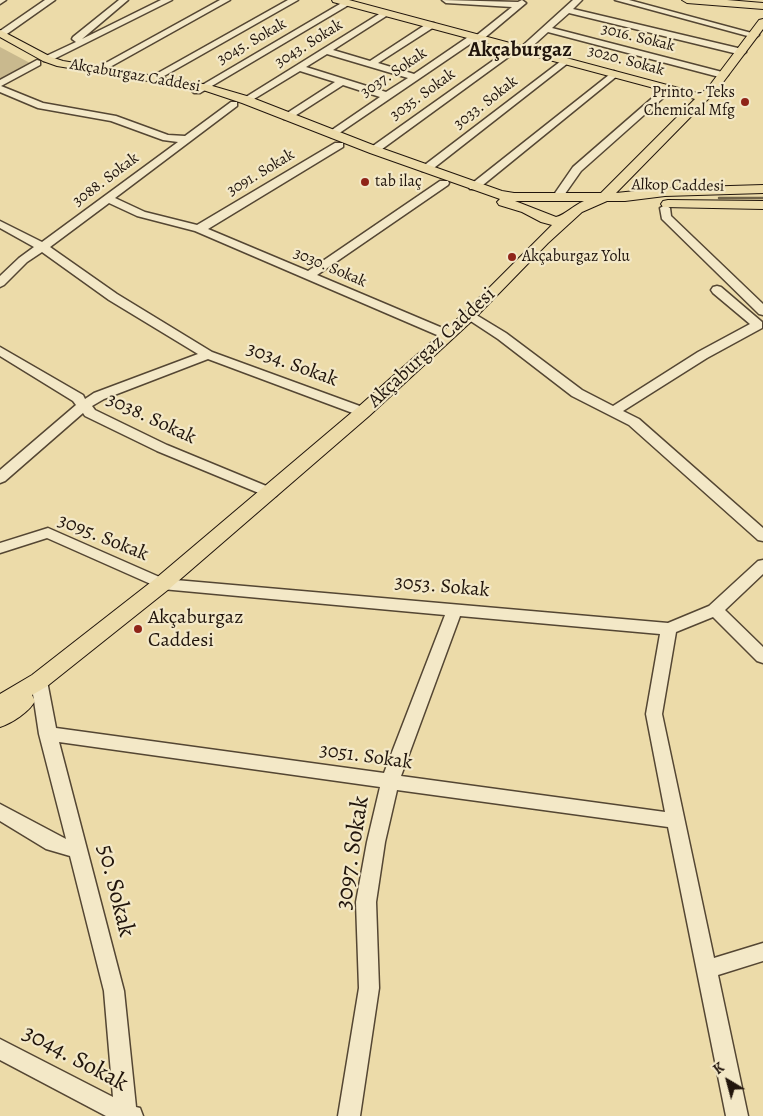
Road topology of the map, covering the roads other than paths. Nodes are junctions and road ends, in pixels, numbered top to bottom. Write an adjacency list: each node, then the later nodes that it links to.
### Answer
1 (51, 0): 21 (street)
2 (124, 0): 26 (street)
3 (168, 0): 26 (street)
4 (226, 0): 30 (street)
5 (294, 0): 33 (street)
6 (337, 0): 12 (main road, 3020. Sokak)
7 (446, 0): 13 (street)
8 (578, 0): 15 (street, 3035. Sokak)
9 (619, 0): 20 (street)
10 (687, 0): 11 (main road)
11 (712, 1): 14 (main road)
12 (348, 3): 16 (main road, 3020. Sokak); 38 (street, 3045. Sokak)
13 (522, 3): 22 (street, 3037. Sokak)
14 (763, 6)
15 (567, 10): 19 (street, 3035. Sokak); 25 (street)
16 (387, 14): 18 (main road, 3020. Sokak); 24 (street, 3043. Sokak)
17 (763, 22): 20 (main road)
18 (431, 25): 22 (main road, 3020. Sokak); 28 (street)
19 (546, 29): 23 (street, 3035. Sokak); 32 (street, 3016. Sokak)
20 (756, 35): 25 (main road)
21 (0, 36): 26 (main road, Akçaburgaz Caddesi)
22 (476, 38): 23 (main road, 3020. Sokak); 34 (street, 3037. Sokak)
23 (519, 49): 27 (main road, 3020. Sokak); 48 (street, 3035. Sokak)
24 (327, 51): 28 (street); 29 (street, 3043. Sokak)
25 (742, 52): 32 (main road)
26 (46, 60): 30 (main road, Akçaburgaz Caddesi); 36 (street); 38 (main road, Akçaburgaz Caddesi)
27 (565, 61): 31 (main road, 3020. Sokak); 49 (street, 3033. Sokak)
28 (371, 64): 34 (street)
29 (300, 68): 35 (street); 42 (street, 3043. Sokak)
30 (98, 70): 33 (main road, Akçaburgaz Caddesi)
31 (614, 74): 39 (main road, 3020. Sokak); 52 (street)
32 (723, 75): 41 (main road)
33 (154, 78): 38 (main road, Akçaburgaz Caddesi)
34 (415, 78): 40 (street, 3037. Sokak)
35 (344, 81): 40 (street); 43 (street)
36 (0, 84)
37 (0, 89): 45 (street)
38 (201, 89): 42 (main road, Akçaburgaz Caddesi)
39 (668, 89): 41 (main road, 3020. Sokak); 55 (street)
40 (388, 96): 44 (street, 3037. Sokak)
41 (703, 98): 46 (main road)
42 (240, 102): 43 (main road, Akçaburgaz Caddesi); 45 (street, 3088. Sokak); 47 (main road, Akçaburgaz Caddesi)
43 (287, 117): 44 (main road, Akçaburgaz Caddesi)
44 (331, 134): 48 (main road, Akçaburgaz Caddesi)
45 (188, 139): 57 (street, 3088. Sokak)
46 (661, 140): 51 (main road); 54 (main road)
47 (339, 145): 50 (main road, Akçaburgaz Caddesi); 64 (street, 3091. Sokak)
48 (374, 150): 49 (main road, Akçaburgaz Caddesi)
49 (426, 169): 52 (main road, Akçaburgaz Caddesi)
50 (444, 183): 61 (main road, Akçaburgaz Caddesi); 69 (street)
51 (616, 185): 55 (main road); 56 (main road)
52 (474, 187): 55 (main road, Akçaburgaz Caddesi)
53 (763, 190): 54 (main road, Alkop Caddesi)
54 (657, 193): 56 (main road, Alkop Caddesi)
55 (558, 196): 56 (main road, Alkop Caddesi); 61 (main road); 62 (main road)
56 (605, 197): 58 (main road)
57 (108, 198): 64 (street, 3030. Sokak); 67 (street, 3088. Sokak)
58 (592, 204): 59 (main road, Alkop Caddesi); 62 (main road)
59 (763, 205)
60 (665, 208): 72 (street)
61 (537, 214): 62 (main road, Akçaburgaz Caddesi); 66 (main road)
62 (572, 214): 66 (main road, Akçaburgaz Caddesi)
63 (0, 224): 65 (street, 3034. Sokak)
64 (199, 229): 69 (street, 3030. Sokak)
65 (5, 232): 67 (street, 3034. Sokak); 68 (street)
66 (543, 240): 73 (main road, Akçaburgaz Caddesi)
67 (43, 247): 68 (street, 3088. Sokak); 77 (street, 3034. Sokak)
68 (23, 260): 70 (street, 3088. Sokak)
69 (308, 276): 75 (street, 3030. Sokak)
70 (0, 283)
71 (717, 290): 74 (street)
72 (763, 311)
73 (469, 316): 75 (main road, Akçaburgaz Caddesi); 79 (street)
74 (760, 324): 79 (street)
75 (448, 335): 80 (main road, Akçaburgaz Caddesi)
76 (0, 351): 78 (street, 3038. Sokak)
77 (208, 355): 78 (street); 80 (street, 3034. Sokak)
78 (84, 406): 81 (street); 82 (street, 3038. Sokak)
79 (614, 411): 83 (street)
80 (363, 412): 82 (main road, Akçaburgaz Caddesi)
81 (0, 478)
82 (271, 493): 86 (main road, Akçaburgaz Caddesi)
83 (763, 536)
84 (0, 548): 86 (street, 3095. Sokak)
85 (763, 565): 88 (street)
86 (162, 584): 87 (street, 3053. Sokak); 91 (main road, Akçaburgaz Caddesi)
87 (455, 609): 89 (street, 3053. Sokak); 95 (street, 3097. Sokak)
88 (715, 610): 89 (street, 3053. Sokak); 90 (street)
89 (669, 629): 97 (street)
90 (763, 657)
91 (40, 681): 92 (main road, Akçaburgaz Caddesi); 93 (main road, Akçaburgaz Caddesi); 94 (street, 50. Sokak)
92 (0, 704)
93 (0, 719)
94 (48, 734): 95 (street, 3051. Sokak); 98 (street, 50. Sokak)
95 (390, 782): 97 (street, 3051. Sokak); 103 (street, 3097. Sokak)
96 (0, 812): 98 (street)
97 (677, 821): 100 (street)
98 (79, 851): 102 (street, 50. Sokak)
99 (763, 952): 100 (street)
100 (708, 969): 104 (street)
101 (0, 1048): 102 (street, 3044. Sokak)
102 (128, 1116)
103 (349, 1116)
104 (738, 1116)

